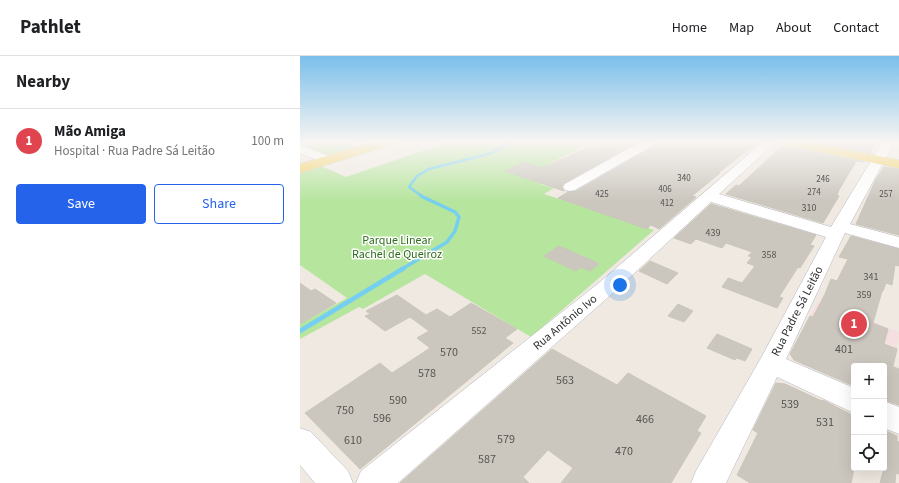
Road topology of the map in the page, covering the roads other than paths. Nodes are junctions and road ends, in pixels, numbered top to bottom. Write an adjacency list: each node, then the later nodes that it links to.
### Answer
1 (315, 161): 6 (main road)
2 (319, 161): 7 (main road)
3 (616, 161): 8 (street)
4 (748, 161): 9 (street, Rua Antônio Ivo)
5 (885, 161): 10 (street, Rua Padre Sá Leitão)
6 (300, 164)
7 (300, 169)
8 (570, 187)
9 (708, 196): 10 (street); 18 (street, Rua Antônio Ivo)
10 (839, 230): 11 (street); 12 (street, Rua Padre Sá Leitão)
11 (899, 243)
12 (771, 364): 13 (street); 19 (street, Rua Padre Sá Leitão)
13 (852, 399)
14 (887, 415): 15 (street)
15 (899, 421)
16 (300, 442): 17 (street)
17 (336, 483)
18 (373, 483)
19 (708, 483)

